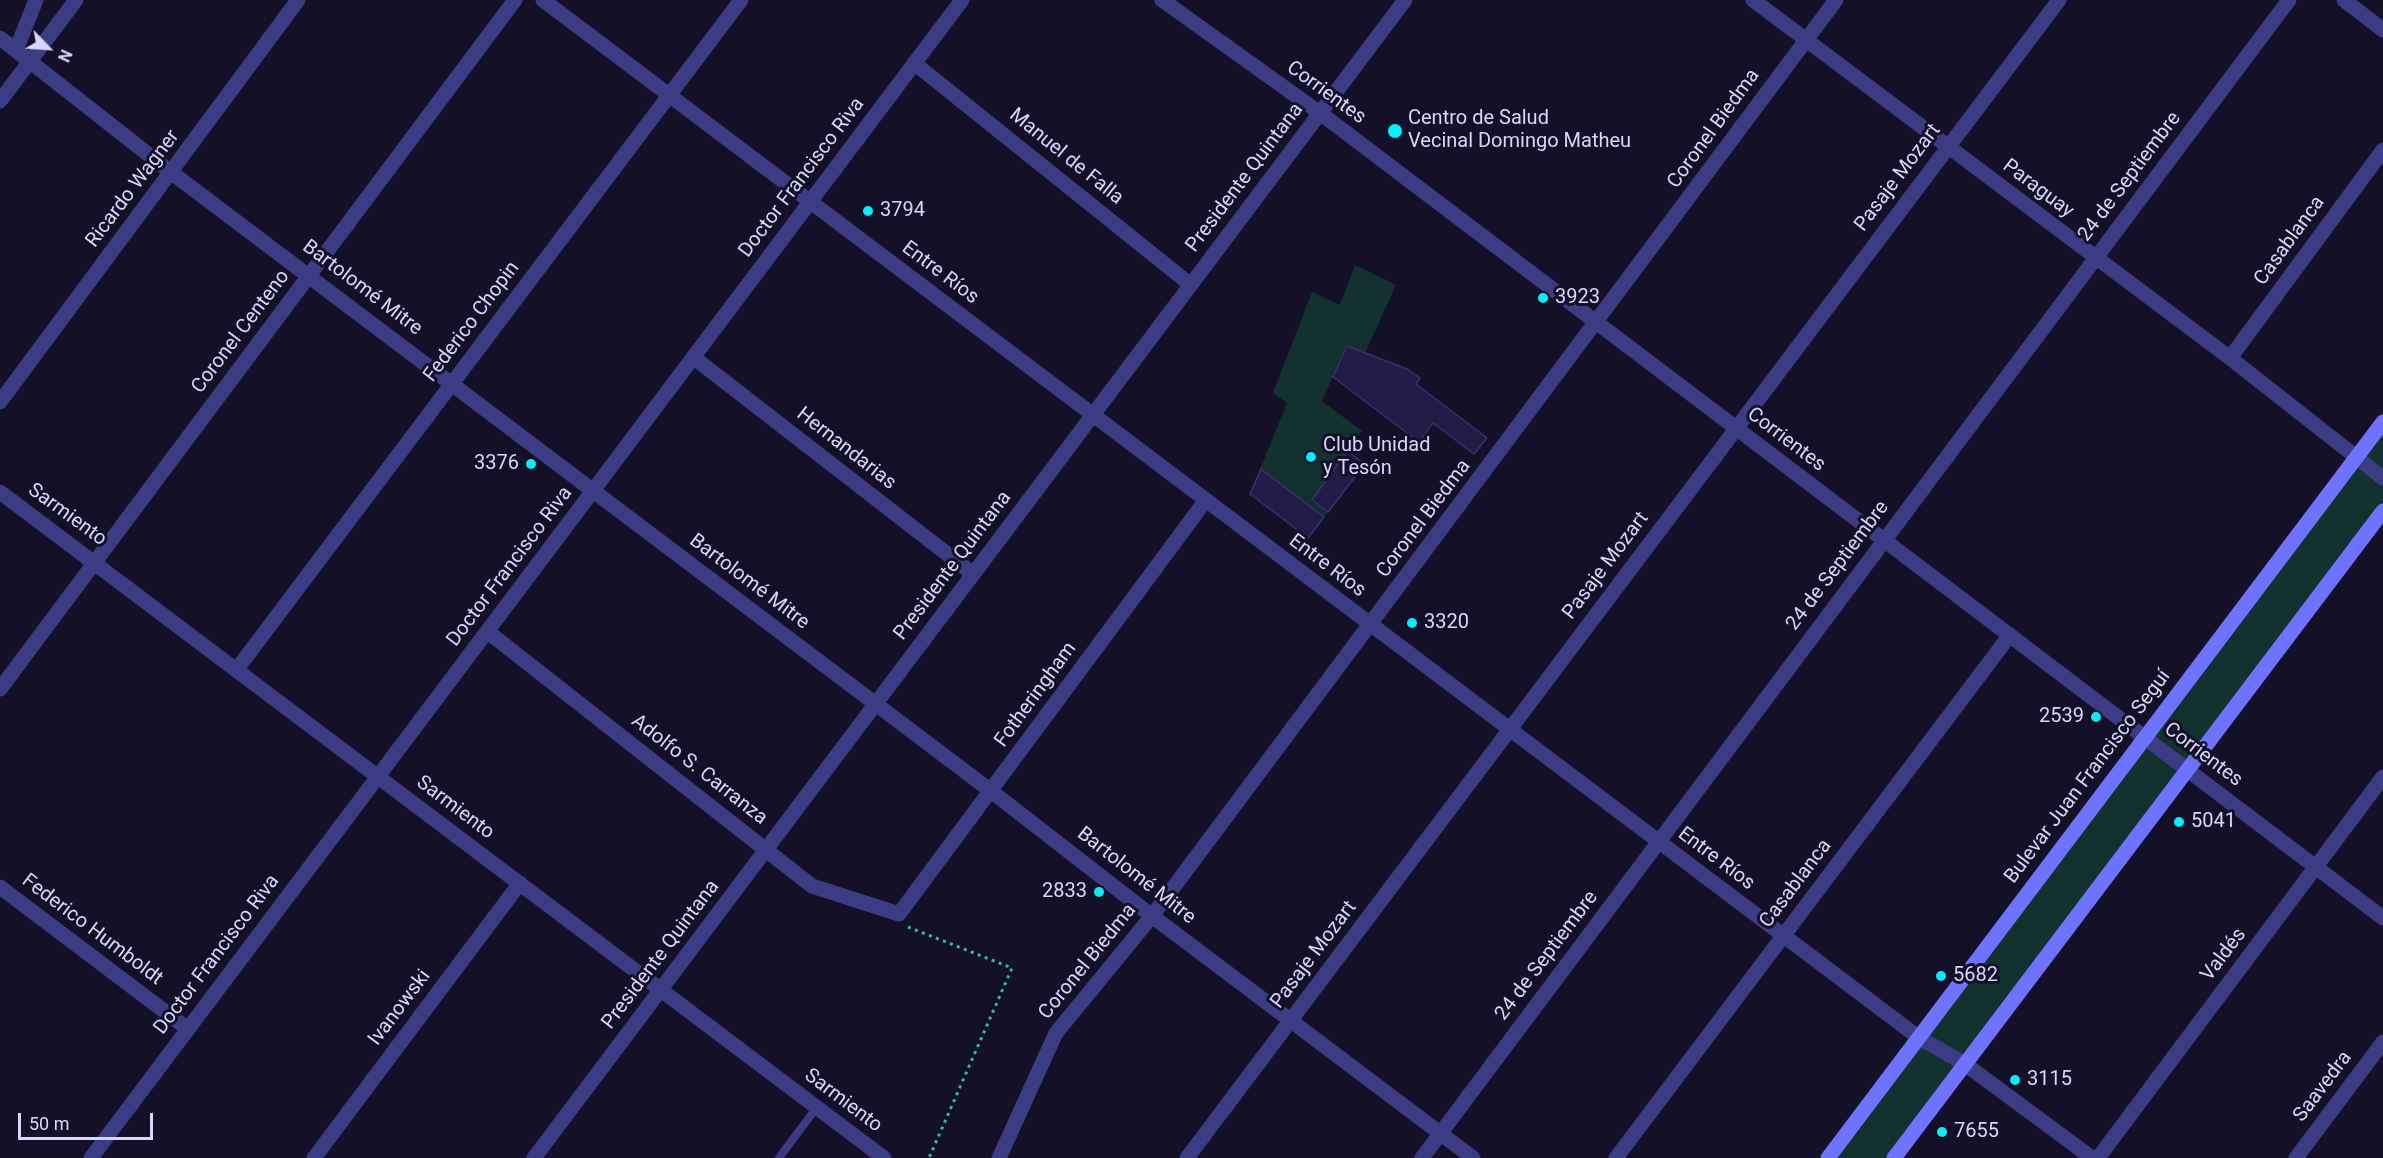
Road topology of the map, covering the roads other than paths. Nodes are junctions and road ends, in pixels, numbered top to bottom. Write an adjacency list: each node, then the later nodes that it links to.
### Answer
1 (36, 0): 18 (street)
2 (76, 0): 19 (street)
3 (298, 0): 26 (street, Ricardo Wagner)
4 (515, 0): 29 (street, Coronel Centeno)
5 (543, 0): 21 (street, Entre Ríos)
6 (741, 0): 21 (street, Federico Chopin)
7 (962, 0): 20 (street, Doctor Francisco Riva)
8 (1162, 0): 23 (street, Corrientes)
9 (1405, 0): 23 (street, Presidente Quintana)
10 (1753, 0): 17 (street, Paraguay)
11 (1836, 0): 17 (street, Coronel Biedma)
12 (2059, 0): 24 (street, Pasaje Mozart)
13 (2289, 0): 28 (street, 24 de Septiembre)
14 (2343, 0): 15 (street)
15 (2383, 30)
16 (0, 39): 18 (street, Bartolomé Mitre)
17 (1806, 40): 24 (street, Paraguay); 31 (street, Coronel Biedma)
18 (16, 50): 19 (street, Bartolomé Mitre)
19 (29, 62): 22 (street); 26 (street, Bartolomé Mitre)
20 (915, 63): 27 (street, Doctor Francisco Riva); 30 (street, Manuel de Falla)
21 (669, 95): 27 (street, Entre Ríos); 34 (street, Federico Chopin)
22 (0, 101)
23 (1320, 113): 30 (street, Presidente Quintana); 31 (street, Corrientes)
24 (1948, 147): 28 (street, Paraguay); 38 (street, Pasaje Mozart)
25 (2383, 150): 33 (street, Casablanca)
26 (172, 172): 29 (street, Bartolomé Mitre); 35 (street, Ricardo Wagner)
27 (810, 202): 32 (street, Doctor Francisco Riva); 36 (street, Entre Ríos)
28 (2096, 258): 33 (street, Paraguay); 45 (street, 24 de Septiembre)
29 (310, 275): 34 (street, Bartolomé Mitre); 46 (street, Coronel Centeno)
30 (1191, 285): 36 (street, Presidente Quintana)
31 (1597, 323): 38 (street, Corrientes); 48 (street, Coronel Biedma)
32 (693, 357): 41 (street, Doctor Francisco Riva); 47 (street, Hernandarias)
33 (2230, 358): 39 (street, Paraguay)
34 (452, 383): 41 (street, Bartolomé Mitre); 51 (street, Federico Chopin)
35 (0, 402)
36 (1093, 415): 43 (street, Entre Ríos); 47 (street, Presidente Quintana)
37 (2383, 422): 39 (main road, Bulevar Juan Francisco Seguí)
38 (1736, 429): 45 (street, Corrientes); 54 (street, Pasaje Mozart)
39 (2356, 458): 40 (street, Paraguay); 55 (main road, Bulevar Juan Francisco Seguí)
40 (2383, 478)
41 (593, 490): 49 (street, Doctor Francisco Riva); 53 (street, Bartolomé Mitre)
42 (0, 492): 46 (street, Sarmiento)
43 (1206, 500): 48 (street, Entre Ríos); 59 (street, Fotheringham)
44 (2383, 511): 56 (main road)
45 (1884, 540): 50 (street, Corrientes); 60 (street, 24 de Septiembre)
46 (95, 562): 51 (street, Sarmiento); 52 (street, Coronel Centeno)
47 (973, 574): 53 (street, Presidente Quintana)
48 (1370, 626): 54 (street, Entre Ríos); 66 (street, Coronel Biedma)
49 (488, 632): 57 (street, Doctor Francisco Riva); 61 (street, Adolfo S. Carranza)
50 (2010, 635): 55 (street, Corrientes); 68 (street, Casablanca)
51 (237, 669): 57 (street, Sarmiento)
52 (0, 689)
53 (875, 704): 59 (street, Bartolomé Mitre); 61 (street, Presidente Quintana)
54 (1510, 729): 60 (street, Entre Ríos); 70 (street, Pasaje Mozart)
55 (2145, 738): 56 (street, Corrientes); 72 (main road, Bulevar Juan Francisco Seguí)
56 (2187, 770): 62 (street, Corrientes); 74 (main road)
57 (378, 776): 63 (street, Sarmiento); 71 (street, Doctor Francisco Riva)
58 (2383, 777): 62 (street, Valdés)
59 (991, 791): 65 (street, Fotheringham); 66 (street, Bartolomé Mitre)
60 (1659, 842): 68 (street, Entre Ríos); 76 (street, 24 de Septiembre)
61 (767, 849): 65 (street, Adolfo S. Carranza); 69 (street, Presidente Quintana)
62 (2316, 867): 67 (street, Corrientes); 90 (street, Valdés)
63 (520, 883): 69 (street, Sarmiento); 78 (street, Ivanowski)
64 (0, 887): 71 (street, Federico Humboldt)
65 (898, 915)
66 (1152, 916): 70 (street, Bartolomé Mitre); 82 (street, Coronel Biedma)
67 (2383, 918)
68 (1783, 936): 72 (street, Entre Ríos); 86 (street, Casablanca)
69 (661, 989): 75 (street, Sarmiento); 79 (street, Presidente Quintana)
70 (1291, 1020): 76 (street, Bartolomé Mitre); 83 (street, Pasaje Mozart)
71 (188, 1029): 77 (street, Doctor Francisco Riva)
72 (1918, 1037): 74 (street, Entre Ríos); 87 (main road, Bulevar Juan Francisco Seguí)
73 (2383, 1042): 91 (street, Saavedra)
74 (1965, 1064): 88 (main road); 89 (street, Entre Ríos)
75 (817, 1107): 80 (lane); 81 (street, Sarmiento)
76 (1441, 1133): 84 (street, 24 de Septiembre); 85 (street, Bartolomé Mitre)
77 (91, 1158)
78 (314, 1158)
79 (534, 1158)
80 (779, 1158)
81 (884, 1158)
82 (999, 1158)
83 (1187, 1158)
84 (1422, 1158)
85 (1473, 1158)
86 (1616, 1158)
87 (1828, 1158)
88 (1894, 1158)
89 (2092, 1158)
90 (2098, 1158)
91 (2296, 1158)

